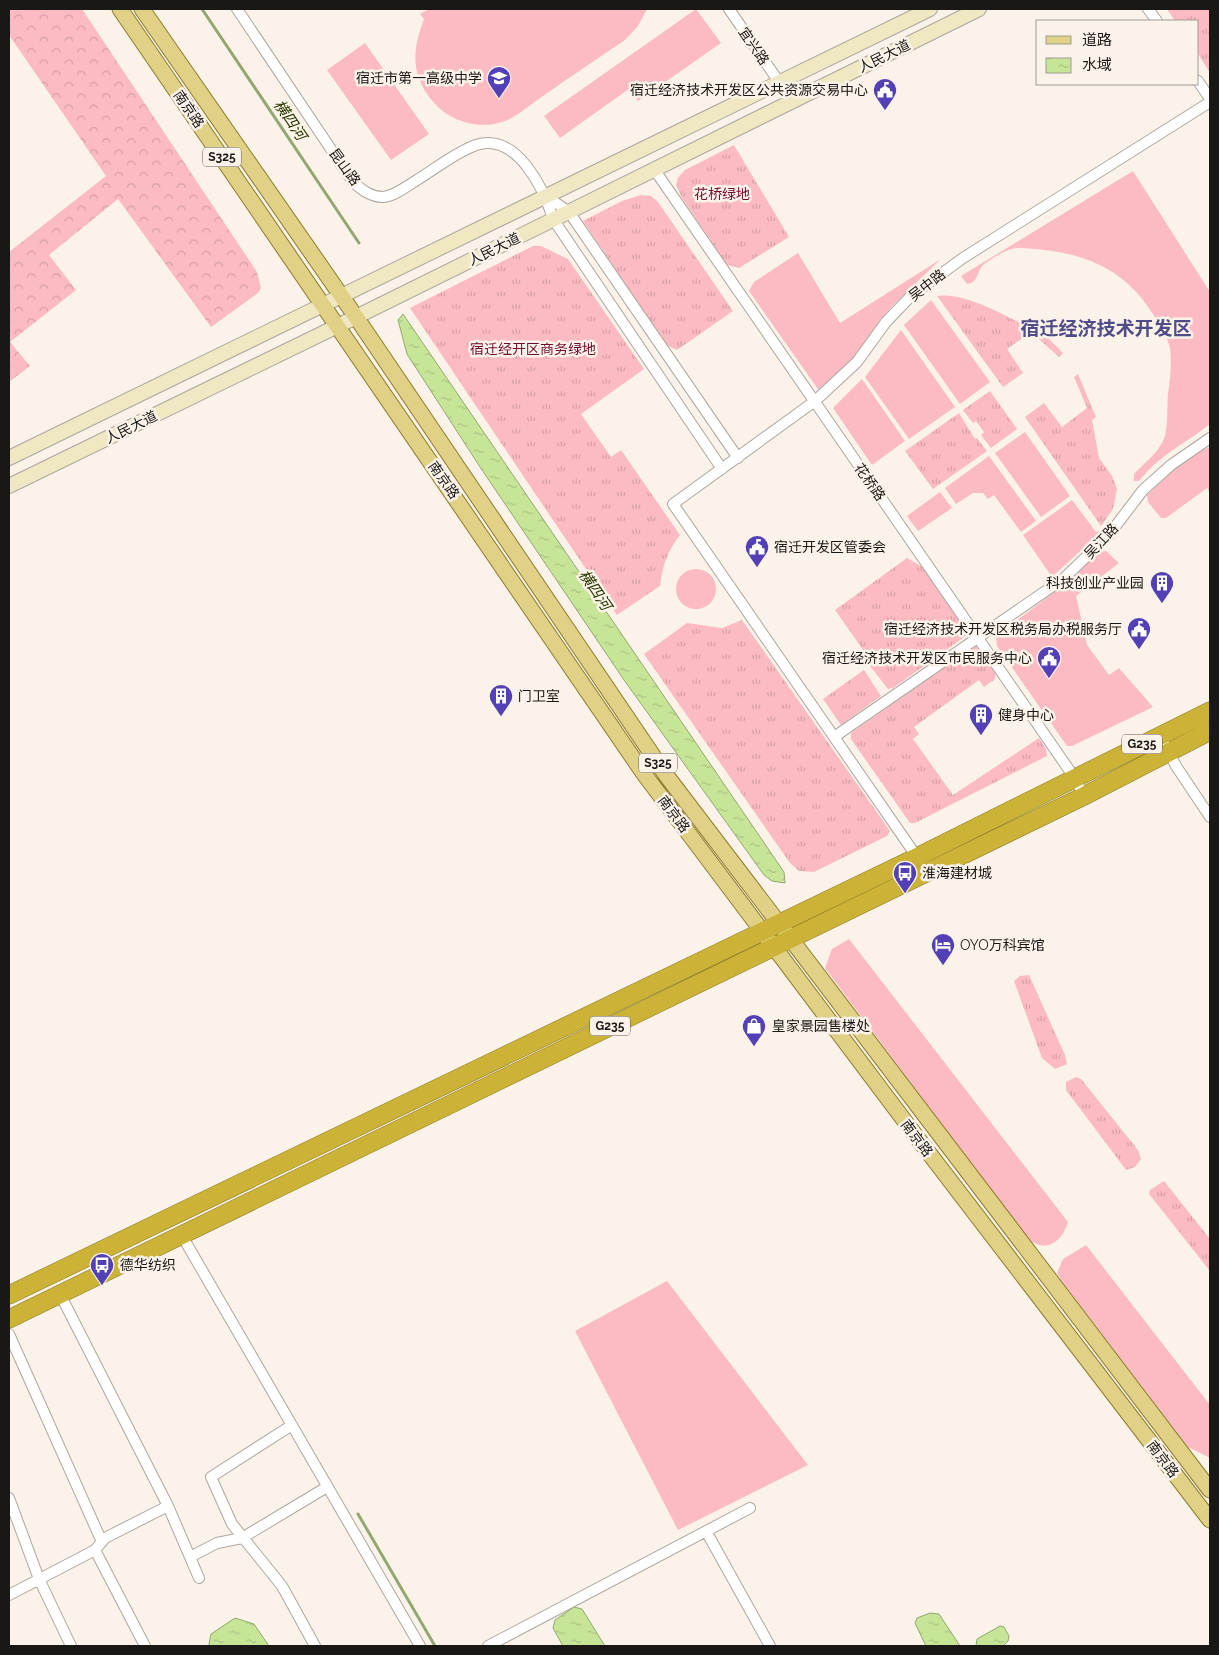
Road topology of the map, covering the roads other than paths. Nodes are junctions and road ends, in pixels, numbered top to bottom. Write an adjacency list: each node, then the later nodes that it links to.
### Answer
1 (120, 9): 17 (main road, 南京路 / S325)
2 (142, 9): 16 (main road, 南京路 / S325)
3 (237, 9): 13 (street, 昆山路)
4 (729, 9): 9 (street, 宜兴路)
5 (930, 9): 9 (main road, 人民大道)
6 (978, 9): 12 (main road, 人民大道)
7 (1148, 9): 8 (street)
8 (1156, 20)
9 (779, 82): 13 (main road, 人民大道)
10 (1199, 83): 11 (street)
11 (1210, 100): 20 (street, 吴中路)
12 (654, 169): 14 (main road, 人民大道); 20 (street, 花桥路)
13 (546, 196): 14 (street); 15 (street); 16 (main road, 人民大道)
14 (569, 212): 15 (main road, 人民大道); 23 (street)
15 (553, 220): 18 (main road, 人民大道); 24 (street)
16 (342, 297): 17 (main road, 人民大道); 18 (main road, 南京路 / S325)
17 (323, 306): 19 (main road, 南京路 / S325); 22 (main road, 人民大道)
18 (356, 317): 19 (main road, 人民大道); 36 (main road, 南京路 / S325)
19 (338, 327): 25 (main road, 人民大道); 37 (main road, 南京路 / S325)
20 (815, 401): 23 (street, 吴中路); 26 (street, 花桥路)
21 (1210, 438): 26 (street, 吴江路)
22 (9, 458)
23 (738, 458): 24 (street, 吴中路)
24 (722, 469): 30 (street, 吴中路)
25 (9, 486)
26 (977, 637): 30 (street, 吴江路); 32 (street, 花桥路)
27 (1210, 711): 29 (highway, G235)
28 (1210, 731): 31 (highway, G235)
29 (1160, 735): 31 (street); 32 (highway, G235)
30 (834, 737): 35 (street)
31 (1168, 752): 33 (highway, G235); 34 (street)
32 (1074, 777): 33 (street, 花桥路); 35 (highway, G235)
33 (1084, 796): 38 (highway, G235)
34 (1210, 817)
35 (917, 857): 36 (highway, G235)
36 (777, 923): 37 (highway, G235); 38 (main road, 南京路 / S325)
37 (761, 931): 39 (main road, 南京路 / S325); 42 (highway, G235)
38 (789, 939): 39 (highway, G235); 46 (main road, 南京路 / S325)
39 (773, 946): 40 (highway, G235); 51 (main road, 南京路 / S325)
40 (181, 1234): 41 (highway, G235); 45 (street)
41 (60, 1294): 43 (highway, G235); 49 (street)
42 (9, 1295)
43 (9, 1319)
44 (9, 1334): 54 (street)
45 (292, 1425): 47 (street); 53 (street)
46 (1207, 1480)
47 (327, 1487): 53 (street); 64 (street)
48 (9, 1498): 58 (street)
49 (168, 1506): 54 (street); 56 (street)
50 (750, 1508): 52 (street)
51 (1210, 1520)
52 (706, 1531): 60 (street); 65 (street)
53 (242, 1538): 56 (street); 63 (street)
54 (102, 1542): 55 (street)
55 (95, 1550): 58 (street); 62 (street)
56 (190, 1557): 57 (street)
57 (199, 1578)
58 (39, 1579): 59 (street); 61 (street)
59 (9, 1594)
60 (494, 1645)
61 (71, 1646)
62 (145, 1646)
63 (315, 1646)
64 (420, 1646)
65 (770, 1646)

